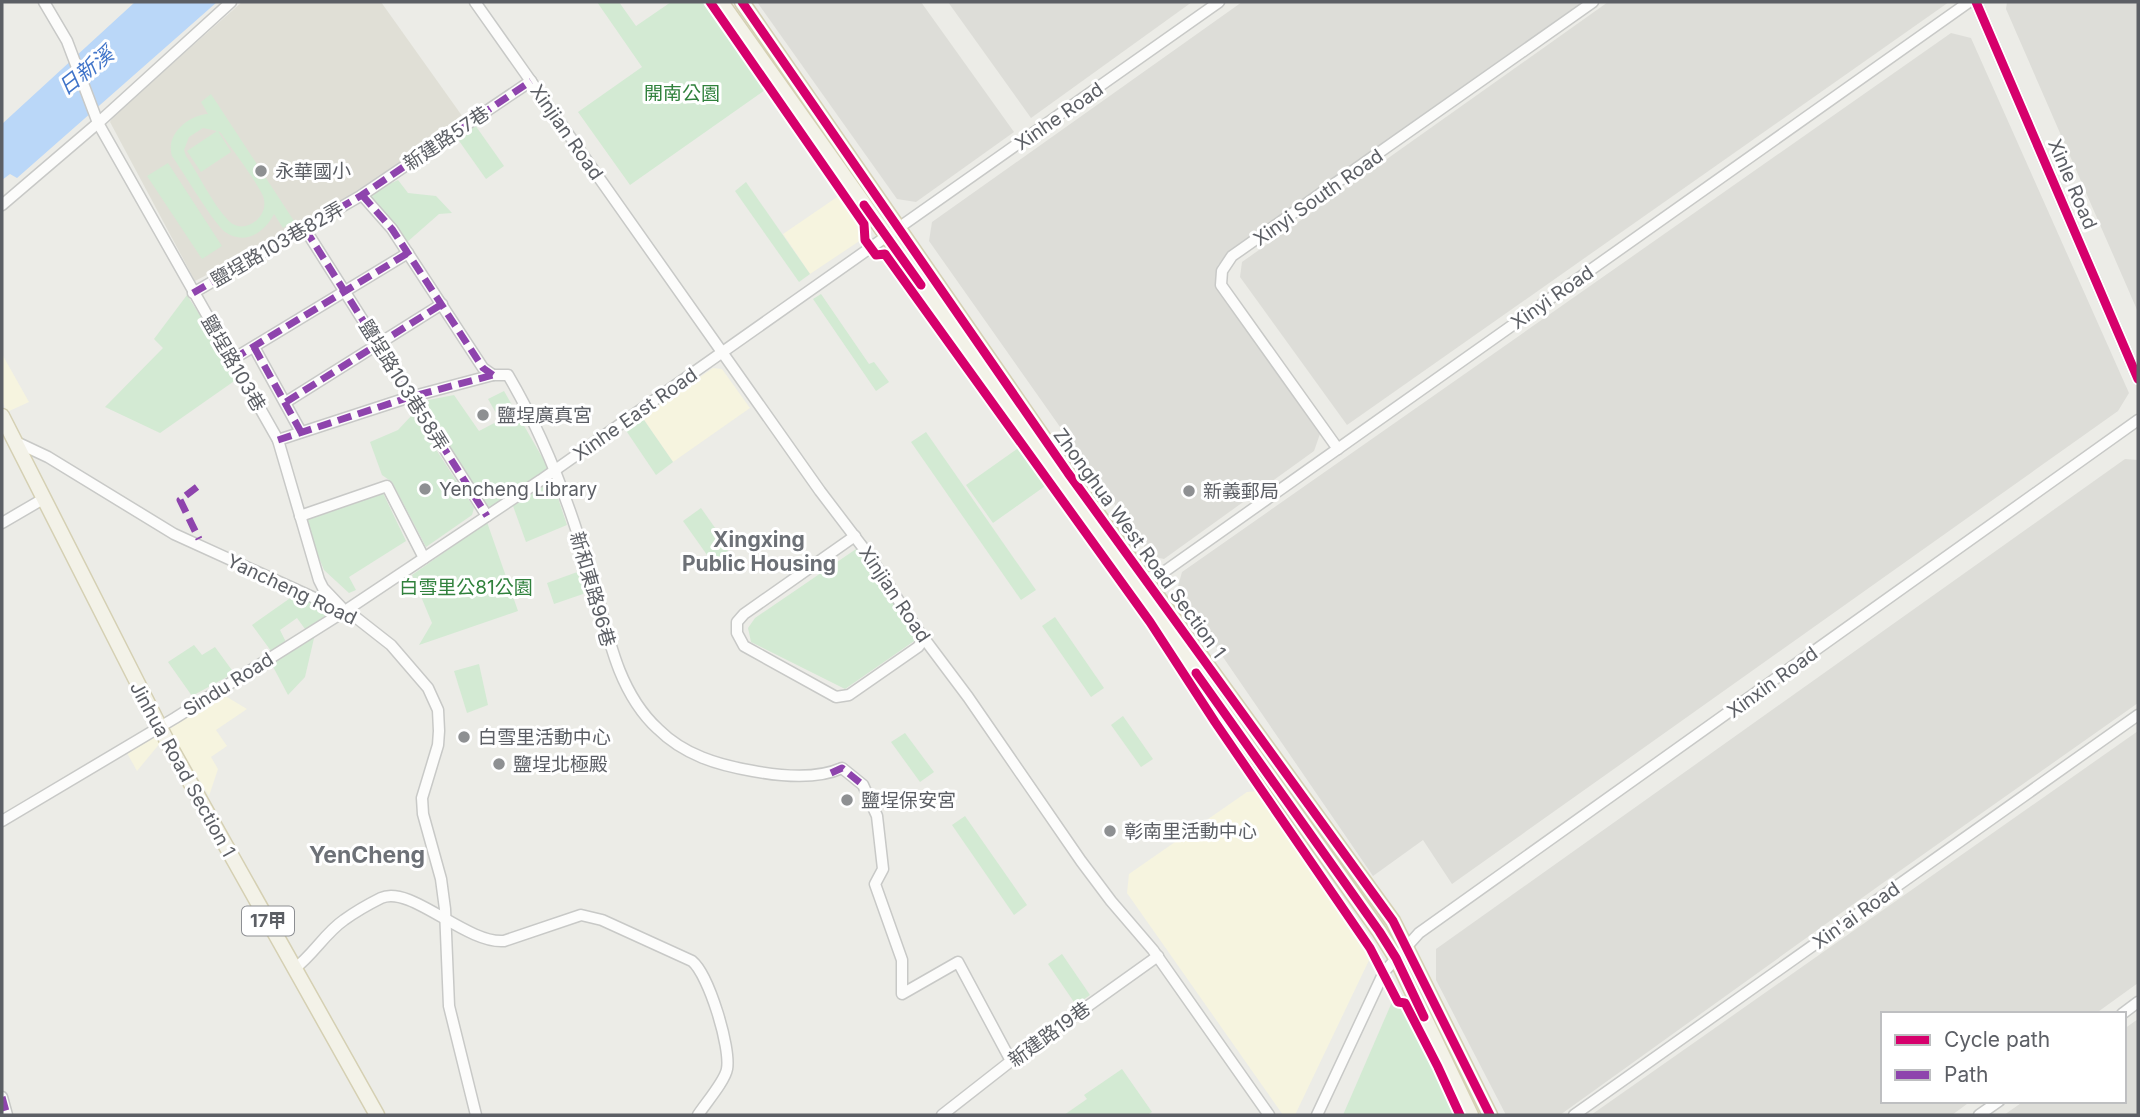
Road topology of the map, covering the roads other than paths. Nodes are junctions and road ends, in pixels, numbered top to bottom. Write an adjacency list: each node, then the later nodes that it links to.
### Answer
1 (44, 2): 11 (street, 鹽埕路103巷)
2 (231, 2): 11 (street)
3 (475, 2): 10 (street, Xinjian Road)
4 (721, 2): 15 (main road, Zhonghua West Road Section 1)
5 (742, 2): 15 (main road, Zhonghua West Road Section 1)
6 (1219, 2): 15 (street, Xinhe Road)
7 (1593, 2): 33 (street, Xinyi South Road)
8 (1969, 2): 33 (street, Xinyi Road)
9 (1976, 2): 25 (street, Xinle Road)
10 (531, 81): 12 (street, 新建路57巷); 22 (street, Xinjian Road)
11 (97, 120): 13 (street); 18 (street, 鹽埕路103巷)
12 (362, 195): 14 (street, 鹽埕路103巷82弄); 16 (street)
13 (2, 205)
14 (305, 229): 17 (street, 鹽埕路103巷58弄); 18 (street, 鹽埕路103巷82弄)
15 (893, 233): 22 (street, Xinhe East Road); 41 (main road, Zhonghua West Road Section 1)
16 (408, 253): 17 (street); 19 (street)
17 (344, 290): 20 (street, 鹽埕路103巷58弄); 21 (street)
18 (193, 293): 23 (street, 鹽埕路103巷)
19 (442, 304): 20 (street); 24 (street)
20 (378, 344): 26 (street, 鹽埕路103巷58弄); 27 (street)
21 (254, 346): 23 (street); 27 (street, 鹽埕路103巷)
22 (724, 352): 34 (street, Xinhe East Road); 39 (street, Xinjian Road)
23 (233, 359): 32 (street, 鹽埕路103巷)
24 (494, 375): 26 (street); 34 (street, 新和東路96巷)
25 (2138, 379)
26 (410, 397): 30 (street); 37 (street, 鹽埕路103巷58弄)
27 (286, 402): 30 (street, 鹽埕路103巷)
28 (2, 416): 31 (main road, Jinhua Road Section 1 / 17甲)
29 (2138, 421): 48 (street, Xinxin Road)
30 (301, 432): 32 (street)
31 (14, 440): 35 (main road, Jinhua Road Section 1 / 17甲); 42 (street, Yancheng Road)
32 (278, 440): 36 (street, 鹽埕路103巷)
33 (1338, 449): 41 (street, Xinyi Road)
34 (556, 470): 37 (street, Xinhe East Road); 52 (street, 新和東路96巷)
35 (43, 499): 38 (street); 45 (main road, Jinhua Road Section 1 / 17甲)
36 (300, 516): 40 (street); 42 (street, 鹽埕路103巷)
37 (487, 516): 40 (street, Xinhe East Road)
38 (2, 523)
39 (855, 536): 43 (street, Xinjian Road); 43 (street)
40 (424, 558): 42 (street, Xinhe East Road)
41 (1138, 580): 48 (main road, Zhonghua West Road Section 1); 50 (main road, Zhonghua West Road Section 1)
42 (345, 611): 45 (street, Sindu Road); 47 (street, Yancheng Road)
43 (924, 639): 49 (street, Xinjian Road)
44 (2138, 715): 64 (street, Xin'ai Road)
45 (159, 727): 46 (street, Sindu Road); 51 (main road, Jinhua Road Section 1 / 17甲)
46 (2, 821)
47 (445, 919): 51 (street); 57 (street, Yancheng Road); 58 (street)
48 (1406, 945): 50 (street, Xinxin Road); 63 (main road, Zhonghua West Road Section 1)
49 (1158, 956): 52 (street, 新建路19巷); 60 (street, Xinjian Road)
50 (1396, 958): 61 (street, Xinxin Road); 62 (main road, Zhonghua West Road Section 1)
51 (294, 969): 56 (main road, Jinhua Road Section 1 / 17甲)
52 (1011, 1061): 59 (street, 新建路19巷)
53 (2, 1097): 55 (street)
54 (1996, 1103): 65 (street)
55 (7, 1115)
56 (377, 1115)
57 (476, 1115)
58 (698, 1115)
59 (942, 1115)
60 (1269, 1115)
61 (1317, 1115)
62 (1471, 1115)
63 (1490, 1115)
64 (1574, 1115)
65 (1979, 1115)

